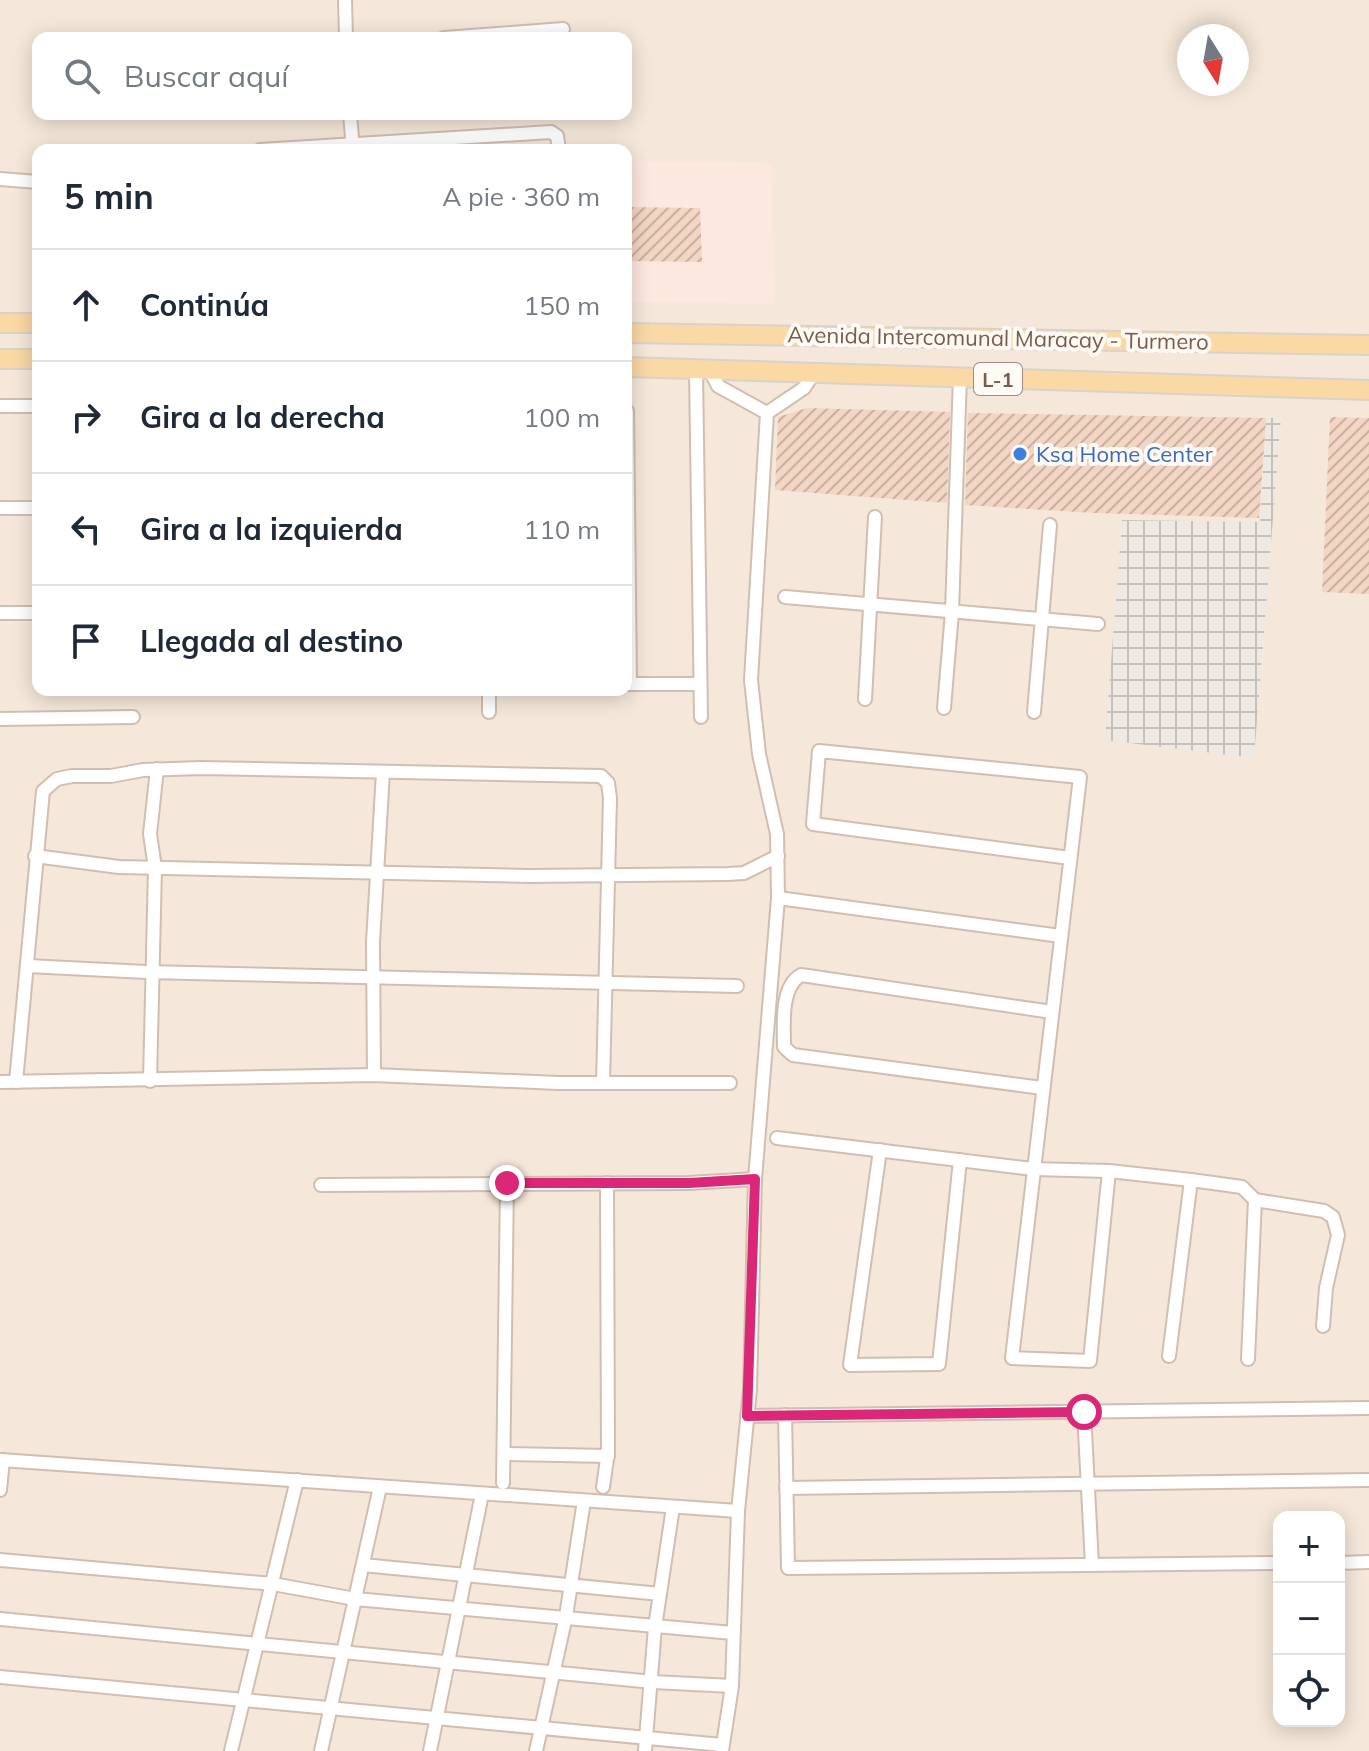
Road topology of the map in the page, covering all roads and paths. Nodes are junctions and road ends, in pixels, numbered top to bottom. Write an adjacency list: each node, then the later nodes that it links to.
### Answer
1 (345, 0): 3 (street)
2 (563, 29): 4 (street)
3 (346, 32)
4 (523, 32)
5 (351, 120): 6 (street)
6 (353, 144)
7 (456, 144): 8 (street)
8 (558, 144)
9 (0, 179): 10 (street)
10 (32, 182)
11 (0, 323): 12 (main road)
12 (32, 323)
13 (632, 333): 14 (main road, Avenida Intercomunal Maracay - Turmero / L-1)
14 (1369, 345)
15 (0, 359): 16 (main road)
16 (32, 359)
17 (632, 367): 18 (main road, Avenida Intercomunal Maracay - Turmero / L-1)
18 (703, 370): 19 (main road, Avenida Intercomunal Maracay - Turmero / L-1); 24 (street); 37 (street)
19 (814, 373): 20 (main road, Avenida Intercomunal Maracay - Turmero / L-1); 24 (street)
20 (960, 376): 21 (main road, Avenida Intercomunal Maracay - Turmero / L-1); 31 (street)
21 (1369, 390)
22 (0, 406): 23 (street)
23 (32, 406)
24 (767, 413): 49 (street)
25 (0, 508): 26 (street)
26 (32, 508)
27 (875, 517): 30 (street)
28 (1050, 525): 34 (street)
29 (785, 597): 30 (street)
30 (870, 604): 31 (street); 39 (street)
31 (952, 612): 34 (street); 40 (street)
32 (0, 613): 33 (street)
33 (32, 613)
34 (1040, 619): 35 (street); 42 (street)
35 (1098, 624)
36 (632, 684): 37 (street)
37 (700, 684): 44 (street)
38 (489, 696): 41 (street)
39 (865, 699)
40 (944, 708)
41 (489, 712)
42 (1034, 712)
43 (133, 717): 45 (street)
44 (701, 717)
45 (0, 719)
46 (157, 769): 47 (street); 48 (street); 51 (street)
47 (383, 772): 52 (street); 53 (street)
48 (35, 856): 51 (street); 56 (street)
49 (778, 856): 53 (street); 54 (street)
50 (1070, 858): 50 (street); 55 (street)
51 (155, 868): 52 (street); 57 (street)
52 (379, 872): 53 (street); 58 (street)
53 (609, 875): 59 (street)
54 (778, 898): 55 (street); 74 (street)
55 (1061, 936): 61 (street)
56 (28, 966): 57 (street); 65 (street)
57 (154, 972): 58 (street); 63 (street)
58 (374, 979): 59 (street); 62 (street)
59 (607, 983): 60 (street); 66 (street)
60 (737, 986)
61 (1052, 1012): 68 (street); 68 (street)
62 (374, 1075): 63 (street); 66 (street)
63 (150, 1081): 65 (street)
64 (0, 1082): 65 (street)
65 (16, 1082)
66 (603, 1083): 67 (street)
67 (730, 1083)
68 (1042, 1088): 72 (street)
69 (777, 1138): 70 (street)
70 (880, 1150): 71 (street); 71 (street)
71 (960, 1160): 72 (street)
72 (1033, 1169): 73 (street); 73 (street)
73 (1109, 1171): 75 (street)
74 (755, 1179): 77 (street); 86 (street)
75 (1191, 1180): 79 (street); 81 (street)
76 (507, 1183): 77 (street); 78 (street); 87 (street)
77 (607, 1183): 88 (street)
78 (321, 1185)
79 (1255, 1200): 80 (street); 82 (street)
80 (1323, 1326)
81 (1169, 1356)
82 (1248, 1359)
83 (1369, 1408): 84 (street)
84 (1084, 1412): 85 (street); 93 (street)
85 (785, 1415): 86 (street); 96 (street)
86 (747, 1416): 101 (street)
87 (505, 1454): 88 (street); 92 (street)
88 (608, 1456): 95 (street)
89 (2, 1460): 90 (street); 97 (street)
90 (297, 1480): 94 (street); 109 (street)
91 (1369, 1480): 93 (street)
92 (503, 1483)
93 (1088, 1483): 96 (street); 107 (street)
94 (380, 1487): 98 (street); 106 (street)
95 (603, 1487)
96 (786, 1488): 107 (street)
97 (0, 1490)
98 (482, 1494): 99 (street); 108 (street)
99 (584, 1501): 100 (street); 110 (street)
100 (673, 1507): 101 (street); 111 (street)
101 (738, 1511): 117 (street)
102 (0, 1560): 109 (street)
103 (1369, 1562): 105 (street)
104 (1273, 1563): 107 (street)
105 (1345, 1563)
106 (363, 1565): 108 (street); 112 (street)
107 (1092, 1565)
108 (466, 1575): 110 (street); 113 (street)
109 (273, 1584): 112 (street); 118 (street)
110 (571, 1585): 111 (street); 114 (street)
111 (660, 1594): 116 (street)
112 (355, 1599): 113 (street); 119 (street)
113 (460, 1608): 114 (street); 120 (street)
114 (566, 1616): 116 (street); 121 (street)
115 (0, 1619): 118 (street)
116 (655, 1627): 117 (street); 123 (street)
117 (733, 1633): 124 (street)
118 (258, 1642): 119 (street); 125 (street)
119 (343, 1651): 120 (street); 126 (street)
120 (450, 1662): 121 (street); 127 (street)
121 (555, 1672): 123 (street); 128 (street)
122 (0, 1677): 125 (street)
123 (653, 1682): 124 (street); 129 (street)
124 (732, 1686): 130 (street)
125 (242, 1700): 126 (street); 131 (street)
126 (333, 1708): 127 (street); 132 (street)
127 (436, 1719): 128 (street); 133 (street)
128 (541, 1728): 129 (street); 134 (street)
129 (646, 1744): 130 (street)
130 (722, 1748)
131 (231, 1751)
132 (321, 1751)
133 (430, 1751)
134 (536, 1751)

